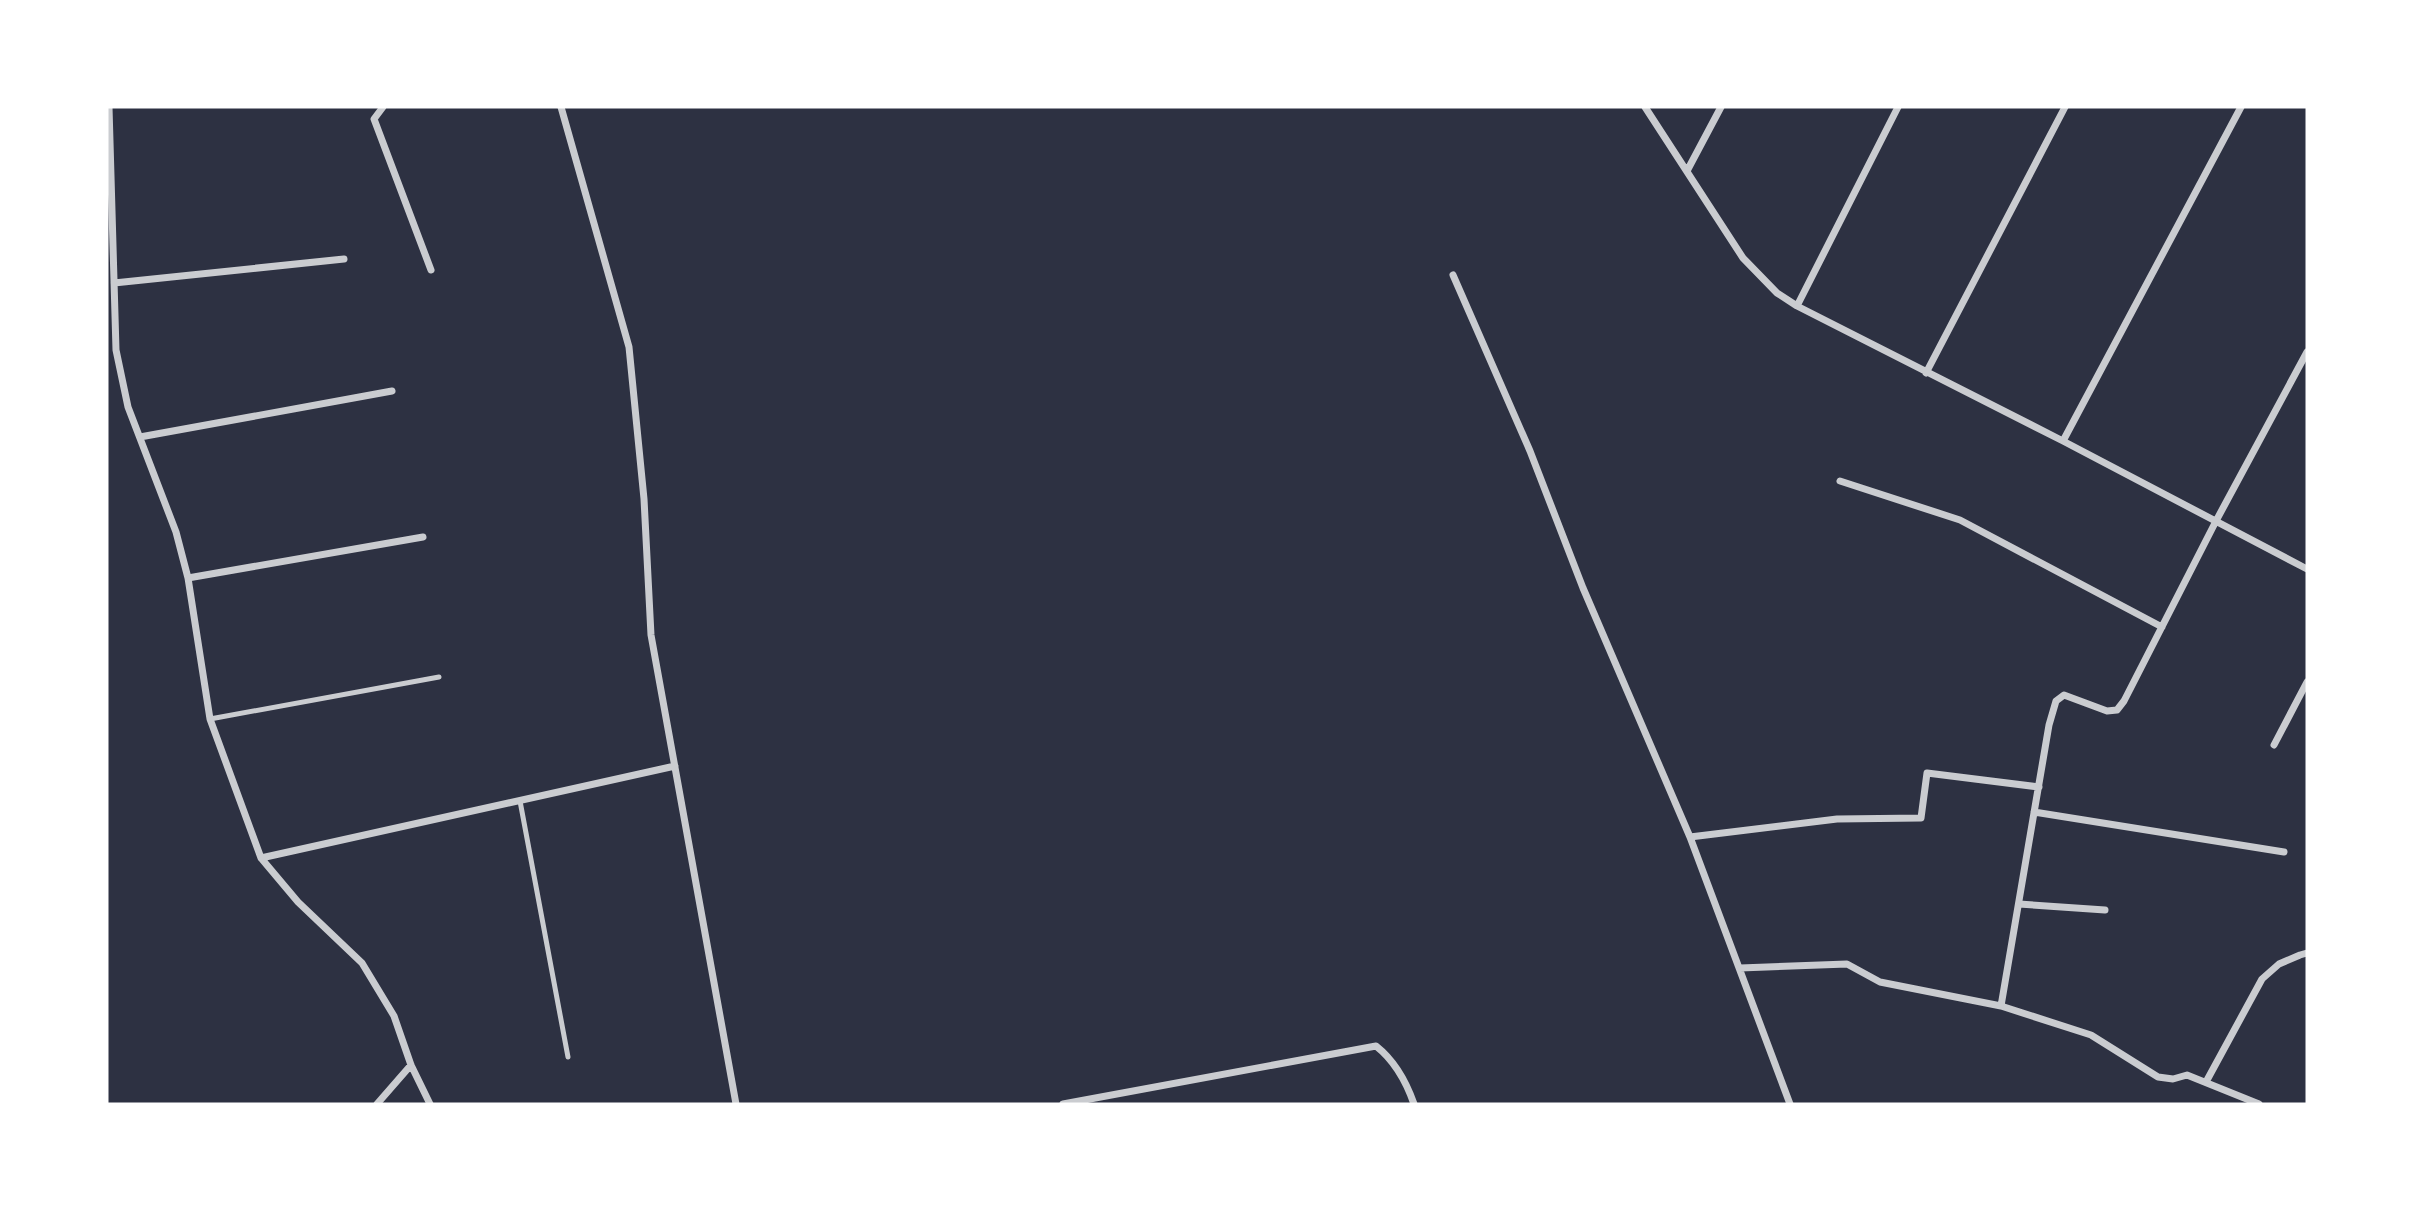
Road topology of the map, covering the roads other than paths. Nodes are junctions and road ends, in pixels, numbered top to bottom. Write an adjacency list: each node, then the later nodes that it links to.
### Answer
1 (109, 107): 13 (street)
2 (383, 107): 11 (street)
3 (561, 107): 30 (street)
4 (1645, 107): 9 (street)
5 (1721, 107): 9 (street)
6 (1898, 107): 14 (street)
7 (2065, 107): 16 (street)
8 (2241, 107): 19 (street)
9 (1687, 171): 14 (street)
10 (344, 259): 13 (street)
11 (431, 270)
12 (1453, 275): 34 (street)
13 (114, 283): 18 (street)
14 (1797, 306): 16 (street)
15 (2307, 352): 21 (street)
16 (1926, 373): 19 (street)
17 (392, 391): 18 (street)
18 (140, 438): 24 (street)
19 (2063, 440): 21 (street)
20 (1840, 481): 25 (street)
21 (2216, 521): 23 (street); 25 (street)
22 (423, 537): 24 (street)
23 (2307, 569)
24 (188, 578): 28 (street)
25 (2162, 627): 31 (street)
26 (439, 677): 28 (lane)
27 (2307, 682): 29 (street)
28 (210, 719): 36 (street)
29 (2274, 745)
30 (675, 766): 32 (street); 48 (street)
31 (2039, 787): 33 (street); 34 (street)
32 (520, 801): 36 (street); 42 (lane)
33 (2035, 812): 35 (street); 37 (street)
34 (1690, 838): 40 (street)
35 (2284, 852)
36 (261, 858): 43 (street)
37 (2019, 904): 38 (street); 41 (street)
38 (2105, 910)
39 (2307, 953): 44 (street)
40 (1740, 968): 41 (street); 51 (street)
41 (2001, 1006): 44 (street)
42 (568, 1057)
43 (411, 1065): 46 (street); 47 (street)
44 (2206, 1082): 45 (street)
45 (2245, 1102): 52 (street)
46 (377, 1104)
47 (430, 1104)
48 (736, 1104)
49 (1063, 1104): 50 (street)
50 (1414, 1104)
51 (1790, 1104)
52 (2259, 1104)

